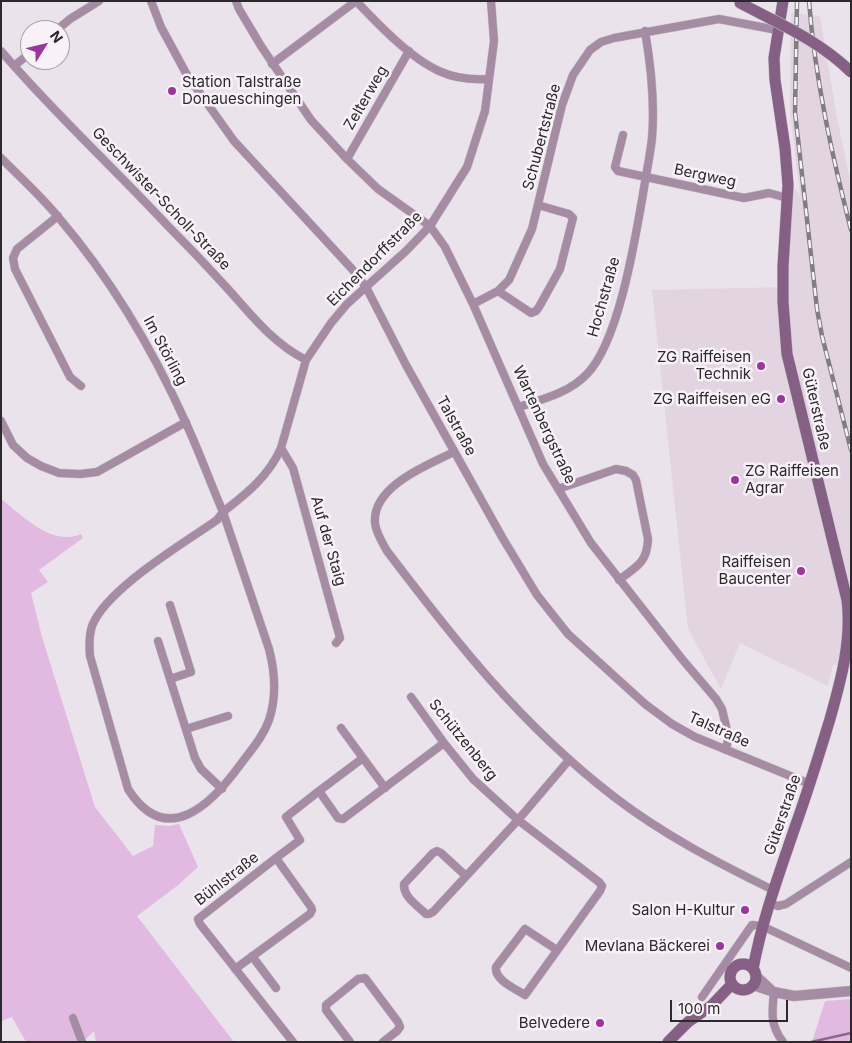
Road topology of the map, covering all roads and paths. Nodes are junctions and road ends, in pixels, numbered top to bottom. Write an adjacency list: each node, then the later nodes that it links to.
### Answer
1 (99, 1): 8 (street)
2 (151, 1): 26 (street, Talstraße)
3 (236, 1): 14 (street, Wartenbergstraße)
4 (356, 1): 12 (street); 14 (street)
5 (491, 1): 17 (street, Eichendorffstraße)
6 (783, 1): 9 (main road, Güterstraße)
7 (738, 2): 16 (main road, bridge)
8 (69, 20)
9 (778, 24): 10 (street, Schubertstraße); 22 (main road, Güterstraße)
10 (645, 31): 21 (street, Hochstraße); 23 (street, Schubertstraße)
11 (1, 51): 15 (street, Geschwister-Scholl-Straße)
12 (409, 51): 17 (street); 20 (street, Zelterweg)
13 (20, 61): 15 (street)
14 (272, 64): 20 (street, Wartenbergstraße)
15 (14, 66): 29 (street, Geschwister-Scholl-Straße)
16 (851, 72)
17 (488, 79): 25 (street, Eichendorffstraße)
18 (623, 134): 21 (street)
19 (1, 158): 24 (street, Im Störling)
20 (346, 159): 25 (street, Wartenbergstraße)
21 (646, 177): 22 (street, Bergweg); 31 (street, Hochstraße)
22 (787, 198): 51 (main road, Güterstraße)
23 (538, 205): 27 (street, Schubertstraße); 27 (street, Schubertstraße)
24 (58, 216): 30 (street); 33 (street, Im Störling)
25 (430, 226): 26 (street, Eichendorffstraße); 28 (street, Wartenbergstraße)
26 (366, 287): 29 (street, Eichendorffstraße); 35 (street, Talstraße)
27 (498, 291): 28 (street, Schubertstraße)
28 (473, 304): 31 (street, Wartenbergstraße)
29 (306, 360): 34 (street, Eichendorffstraße)
30 (81, 386)
31 (519, 407): 36 (street, Wartenbergstraße)
32 (1, 421): 33 (street)
33 (186, 422): 37 (street, Im Störling)
34 (281, 448): 37 (street, Eichendorffstraße); 41 (street, Auf der Staig)
35 (454, 452): 48 (street, Talstraße); 50 (street)
36 (558, 489): 38 (street, Wartenbergstraße); 38 (street)
37 (223, 512): 53 (street, Im Störling); 53 (street, Eichendorffstraße)
38 (619, 580): 48 (street, Wartenbergstraße)
39 (170, 605): 42 (street)
40 (158, 641): 42 (street)
41 (336, 643)
42 (170, 679): 46 (street)
43 (411, 697): 47 (street, Schützenberg)
44 (228, 716): 46 (street)
45 (341, 728): 49 (street)
46 (186, 729): 53 (street)
47 (444, 743): 52 (street); 55 (street, Schützenberg)
48 (726, 750): 51 (street, Talstraße)
49 (363, 758): 52 (street); 54 (street)
50 (569, 760): 55 (street); 59 (street)
51 (810, 784): 59 (main road, Güterstraße)
52 (385, 788): 54 (street)
53 (222, 789)
54 (319, 791): 56 (street, Bühlstraße)
55 (518, 820): 58 (street); 62 (street, Schützenberg)
56 (276, 858): 63 (street, Bühlstraße); 65 (street, Bühlstraße)
57 (851, 862): 60 (street)
58 (466, 876): 58 (street)
59 (773, 890): 60 (main road, Güterstraße)
60 (769, 903): 61 (main road, Güterstraße)
61 (762, 926): 64 (street); 66 (main road, Güterstraße); 71 (street)
62 (557, 950): 62 (street)
63 (252, 956): 65 (street, Bühlstraße); 68 (street)
64 (851, 968)
65 (235, 969): 74 (street, Bühlstraße)
66 (752, 974): 67 (main road); 67 (main road, Güterstraße); 70 (street)
67 (736, 987): 77 (main road)
68 (276, 988)
69 (851, 991): 70 (street)
70 (774, 992): 78 (street)
71 (702, 997)
72 (73, 1018): 73 (street)
73 (82, 1042)
74 (293, 1042)
75 (350, 1042): 76 (street)
76 (383, 1042)
77 (668, 1042)
78 (783, 1042)

